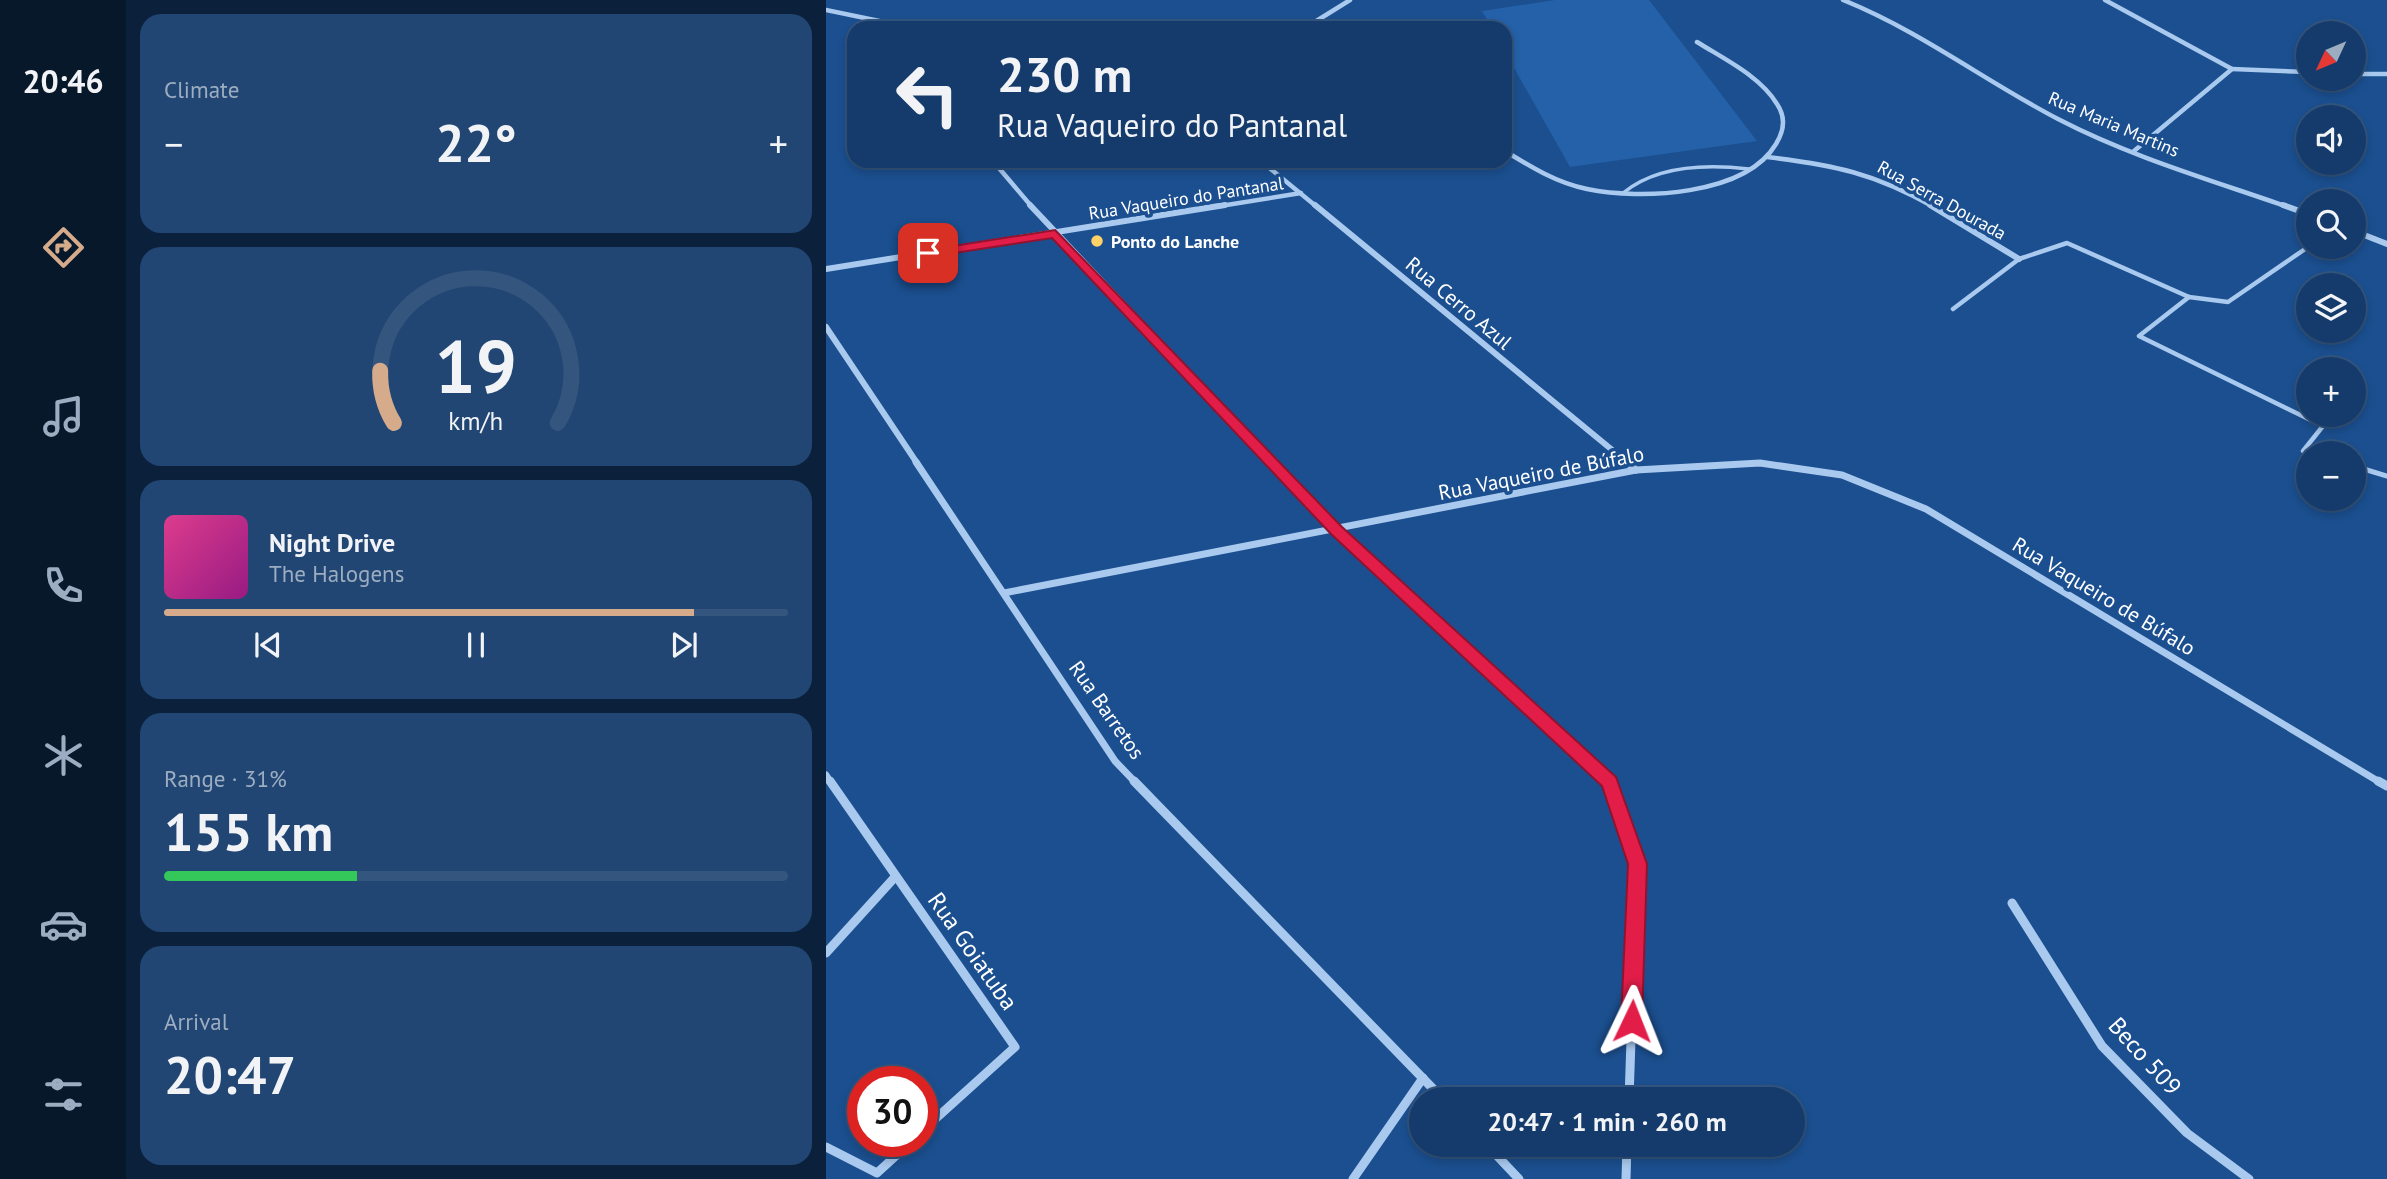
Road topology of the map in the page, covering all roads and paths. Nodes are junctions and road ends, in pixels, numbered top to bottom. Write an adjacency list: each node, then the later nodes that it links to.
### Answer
1 (1350, 0): 7 (street)
2 (1843, 0): 13 (street, Rua Maria Martins)
3 (2105, 0): 9 (street)
4 (826, 10): 5 (street)
5 (871, 19): 6 (street)
6 (880, 21)
7 (1316, 21)
8 (1697, 42): 15 (street)
9 (2232, 69): 10 (street); 13 (street)
10 (2296, 72)
11 (2366, 74): 12 (street)
12 (2387, 74)
13 (2134, 151): 21 (street, Rua Maria Martins)
14 (1512, 155): 20 (street)
15 (1767, 158): 18 (street); 26 (street, Rua Serra Dourada)
16 (999, 168): 22 (street)
17 (1270, 168): 19 (street, Rua Cerro Azul)
18 (1749, 169): 20 (street); 20 (lane)
19 (1301, 193): 22 (street, Rua Vaqueiro do Pantanal); 32 (street, Rua Cerro Azul)
20 (1623, 193)
21 (2296, 210)
22 (1055, 234): 27 (street, Rua Vaqueiro do Pantanal); 35 (street)
23 (2366, 236): 24 (street)
24 (2387, 244)
25 (2296, 255): 28 (lane)
26 (2019, 259): 28 (lane); 29 (lane)
27 (826, 269)
28 (2189, 297): 31 (lane)
29 (1953, 309)
30 (826, 327): 36 (street, Rua Barretos)
31 (2311, 441)
32 (1636, 470): 35 (street, Rua Vaqueiro de Búfalo); 38 (street, Rua Vaqueiro de Búfalo)
33 (2366, 470): 34 (lane)
34 (2387, 476)
35 (1337, 530): 36 (street, Rua Vaqueiro de Búfalo); 44 (street)
36 (1004, 593): 42 (street, Rua Barretos)
37 (826, 775): 39 (street, Rua Goiatuba)
38 (2387, 786)
39 (895, 877): 41 (street); 45 (street, Rua Goiatuba)
40 (2012, 903): 53 (street, Beco 509)
41 (826, 953)
42 (1423, 1078): 43 (street, Rua Barretos); 50 (street)
43 (1432, 1087)
44 (1629, 1087)
45 (938, 1116)
46 (826, 1147): 47 (street)
47 (894, 1157)
48 (1498, 1157): 51 (street)
49 (1627, 1157): 52 (street)
50 (1353, 1179)
51 (1519, 1179)
52 (1626, 1179)
53 (2249, 1179)

